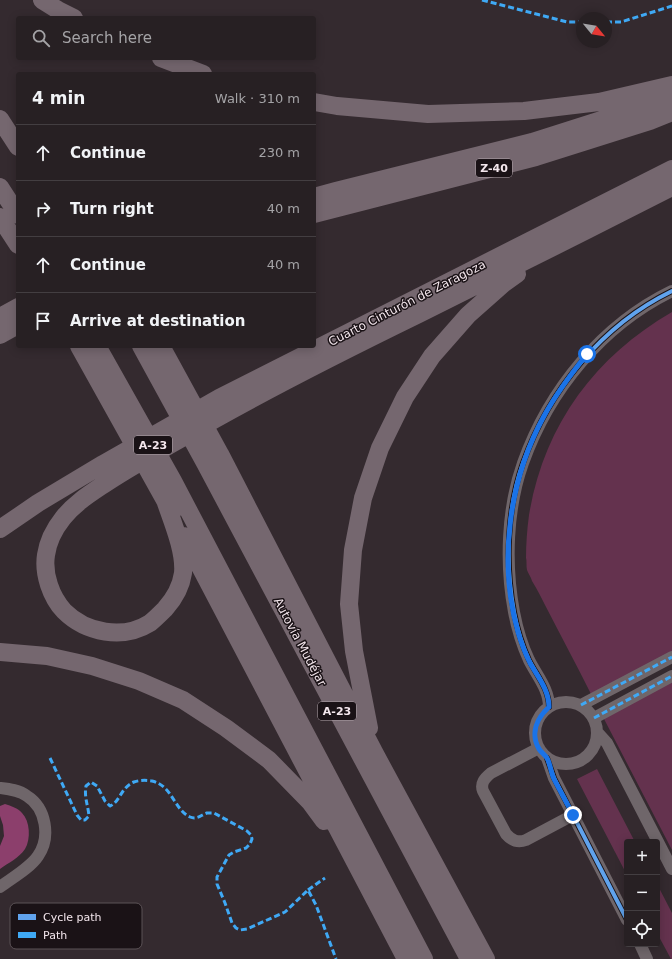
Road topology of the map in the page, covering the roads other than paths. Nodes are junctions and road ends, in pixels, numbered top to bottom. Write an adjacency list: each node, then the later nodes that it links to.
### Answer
1 (42, 0): 2 (highway)
2 (70, 16)
3 (166, 60): 4 (highway)
4 (198, 72)
5 (672, 85): 7 (highway)
6 (672, 95): 14 (highway)
7 (316, 102)
8 (672, 112): 16 (highway, Z-40)
9 (0, 119): 10 (highway)
10 (16, 144)
11 (672, 169): 35 (highway, Cuarto Cinturón de Zaragoza)
12 (0, 187): 15 (highway)
13 (672, 188): 19 (highway)
14 (316, 196)
15 (16, 212)
16 (316, 213)
17 (0, 216): 18 (highway)
18 (10, 234)
19 (567, 240): 34 (highway); 44 (highway)
20 (672, 291): 40 (street)
21 (16, 308): 23 (highway)
22 (16, 308): 24 (highway)
23 (0, 313)
24 (0, 317)
25 (16, 326): 26 (highway)
26 (0, 335)
27 (80, 348): 32 (highway)
28 (98, 348): 32 (highway, A-23)
29 (143, 348): 31 (highway, Autovía Mudéjar / A-23)
30 (162, 348): 31 (highway)
31 (173, 386): 33 (highway, Autovía Mudéjar / A-23)
32 (126, 413): 34 (highway, A-23)
33 (213, 458): 44 (highway); 55 (highway, Autovía Mudéjar / A-23)
34 (166, 491): 50 (highway); 54 (highway, A-23)
35 (0, 529)
36 (0, 652): 50 (highway)
37 (672, 657): 39 (street)
38 (672, 676): 41 (street)
39 (581, 706): 40 (street); 41 (street)
40 (549, 707): 43 (street)
41 (594, 718): 42 (street)
42 (598, 733): 45 (street); 48 (street)
43 (539, 748): 45 (street); 47 (street)
44 (374, 752): 56 (highway)
45 (547, 758): 47 (street)
46 (0, 788): 49 (street)
47 (573, 815): 51 (street)
48 (672, 869)
49 (0, 887)
50 (371, 893): 53 (highway)
51 (624, 914)
52 (641, 947): 57 (street)
53 (406, 959)
54 (424, 959)
55 (469, 959)
56 (486, 959)
57 (647, 959)

